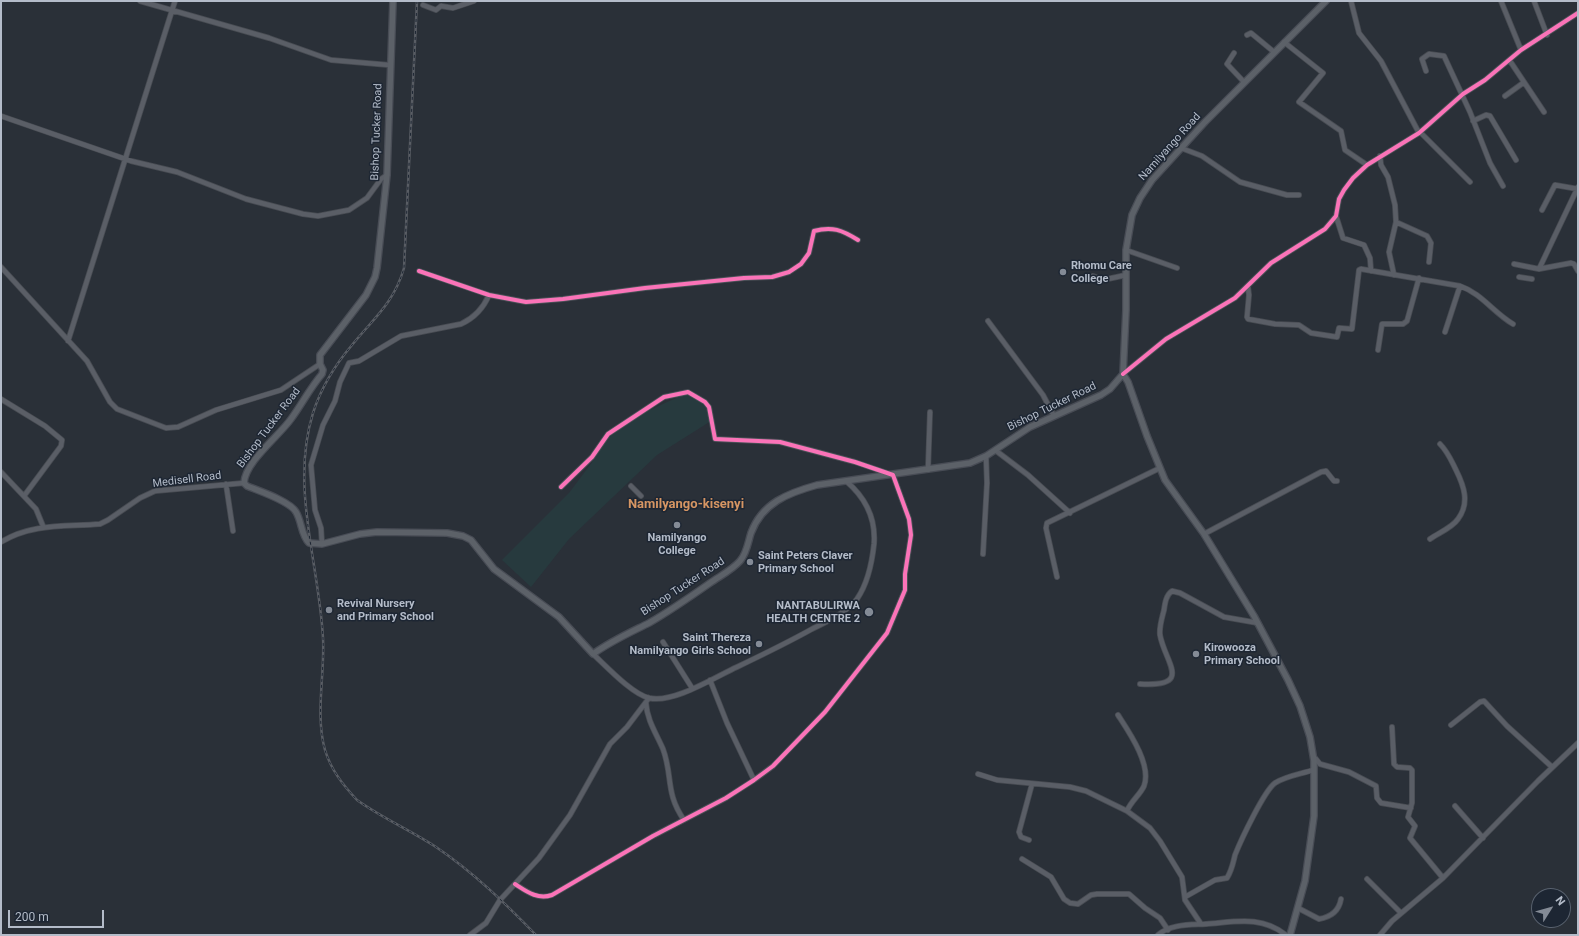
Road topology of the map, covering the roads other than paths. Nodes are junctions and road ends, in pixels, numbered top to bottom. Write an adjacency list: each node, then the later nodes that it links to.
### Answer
1 (140, 1): 10 (street)
2 (175, 1): 10 (street)
3 (393, 1): 19 (main road, Bishop Tucker Road)
4 (474, 1): 9 (street)
5 (1326, 1): 14 (main road, Namilyango Road)
6 (1351, 1): 28 (street)
7 (1501, 1): 15 (street)
8 (1534, 1): 13 (street)
9 (423, 5)
10 (172, 11): 19 (street); 31 (street)
11 (1578, 13): 13 (street)
12 (1247, 35): 16 (street)
13 (1547, 35): 15 (street)
14 (1284, 42): 16 (main road, Namilyango Road); 33 (street)
15 (1521, 50): 18 (street)
16 (1274, 52): 21 (main road, Namilyango Road)
17 (1234, 53): 21 (street)
18 (1510, 61): 22 (street); 23 (street)
19 (389, 65): 34 (main road, Bishop Tucker Road)
20 (1426, 71): 23 (street)
21 (1244, 82): 29 (main road, Namilyango Road)
22 (1523, 83): 24 (street); 25 (street)
23 (1463, 94): 27 (street); 28 (street)
24 (1505, 96)
25 (1544, 112)
26 (1, 116): 31 (street)
27 (1473, 121): 32 (street); 36 (street)
28 (1419, 132): 30 (street); 35 (street)
29 (1181, 148): 38 (street); 43 (main road, Namilyango Road)
30 (1380, 156): 33 (street); 41 (street)
31 (124, 159): 34 (street); 64 (street)
32 (1516, 160)
33 (1367, 165): 40 (street)
34 (387, 175): 66 (main road, Bishop Tucker Road)
35 (1470, 182)
36 (1503, 186)
37 (1578, 189): 39 (street); 48 (street)
38 (1299, 195)
39 (1542, 210)
40 (1336, 216): 50 (street); 59 (street)
41 (1396, 222): 44 (street); 53 (street)
42 (858, 240): 60 (street)
43 (1126, 250): 47 (street); 52 (main road, Namilyango Road)
44 (1429, 262)
45 (1514, 264): 48 (street)
46 (1, 267): 64 (street)
47 (1177, 268)
48 (1539, 269): 51 (street)
49 (419, 271): 60 (street)
50 (1372, 271): 53 (street); 59 (street)
51 (1578, 271)
52 (1126, 275): 54 (street); 67 (main road, Namilyango Road)
53 (1394, 275): 56 (street)
54 (1093, 276)
55 (1519, 277): 57 (street)
56 (1419, 278): 58 (street); 65 (street)
57 (1532, 279)
58 (1460, 286): 62 (street); 63 (street)
59 (1248, 287): 67 (street)
60 (488, 295): 92 (street)
61 (988, 321): 70 (street)
62 (1513, 324)
63 (1445, 332)
64 (68, 341): 66 (street)
65 (1378, 350)
66 (320, 364): 80 (main road, Bishop Tucker Road)
67 (1123, 374): 70 (main road, Bishop Tucker Road); 74 (main road)
68 (1, 399): 84 (street)
69 (930, 412): 75 (street)
70 (1054, 416): 72 (main road, Bishop Tucker Road)
71 (1440, 444): 90 (street)
72 (995, 450): 73 (main road, Bishop Tucker Road); 86 (street)
73 (986, 456): 75 (main road, Bishop Tucker Road); 93 (street)
74 (1160, 468): 86 (street); 89 (main road)
75 (928, 470): 77 (main road, Bishop Tucker Road)
76 (1, 472): 84 (street)
77 (893, 475): 78 (main road, Bishop Tucker Road); 83 (street); 110 (street)
78 (846, 481): 97 (main road, Bishop Tucker Road); 98 (street)
79 (1337, 481): 89 (street)
80 (244, 483): 81 (street, Medisell Road); 92 (main road, Bishop Tucker Road)
81 (226, 484): 87 (street, Medisell Road); 88 (street)
82 (631, 486): 85 (street)
83 (561, 488)
84 (24, 496): 87 (street)
85 (641, 496)
86 (1070, 513): 94 (street)
87 (43, 526): 91 (street, Medisell Road)
88 (233, 531)
89 (1204, 534): 95 (main road)
90 (1430, 539)
91 (1, 542)
92 (322, 544): 97 (main road)
93 (983, 554)
94 (1057, 577)
95 (1258, 623): 99 (street); 108 (main road)
96 (664, 642): 100 (street)
97 (593, 654): 101 (street)
98 (710, 680): 100 (street); 110 (street)
99 (1140, 684)
100 (692, 688): 101 (street)
101 (648, 700): 115 (street); 121 (street)
102 (1118, 715): 114 (street)
103 (1451, 725): 107 (street)
104 (1392, 727): 113 (street)
105 (1578, 745): 107 (street)
106 (1316, 759): 113 (street)
107 (1552, 767): 116 (street)
108 (1313, 770): 122 (street); 124 (main road)
109 (978, 774): 111 (street)
110 (754, 780): 115 (street)
111 (1032, 784): 114 (street); 117 (street)
112 (1455, 806): 116 (street)
113 (1411, 808): 119 (street)
114 (1127, 811): 122 (street)
115 (684, 820): 121 (street)
116 (1483, 838): 119 (street)
117 (1029, 840)
118 (1022, 859): 127 (street)
119 (1443, 878): 125 (street)
120 (1367, 879): 125 (street)
121 (515, 884): 128 (street)
122 (1184, 897): 126 (street)
123 (1341, 899): 124 (street)
124 (1298, 908): 131 (main road)
125 (1401, 913): 132 (street)
126 (1201, 924): 127 (street); 130 (street)
127 (1168, 930): 129 (street)
128 (470, 935)
129 (1158, 935)
130 (1286, 935)
131 (1290, 935)
132 (1380, 935)

